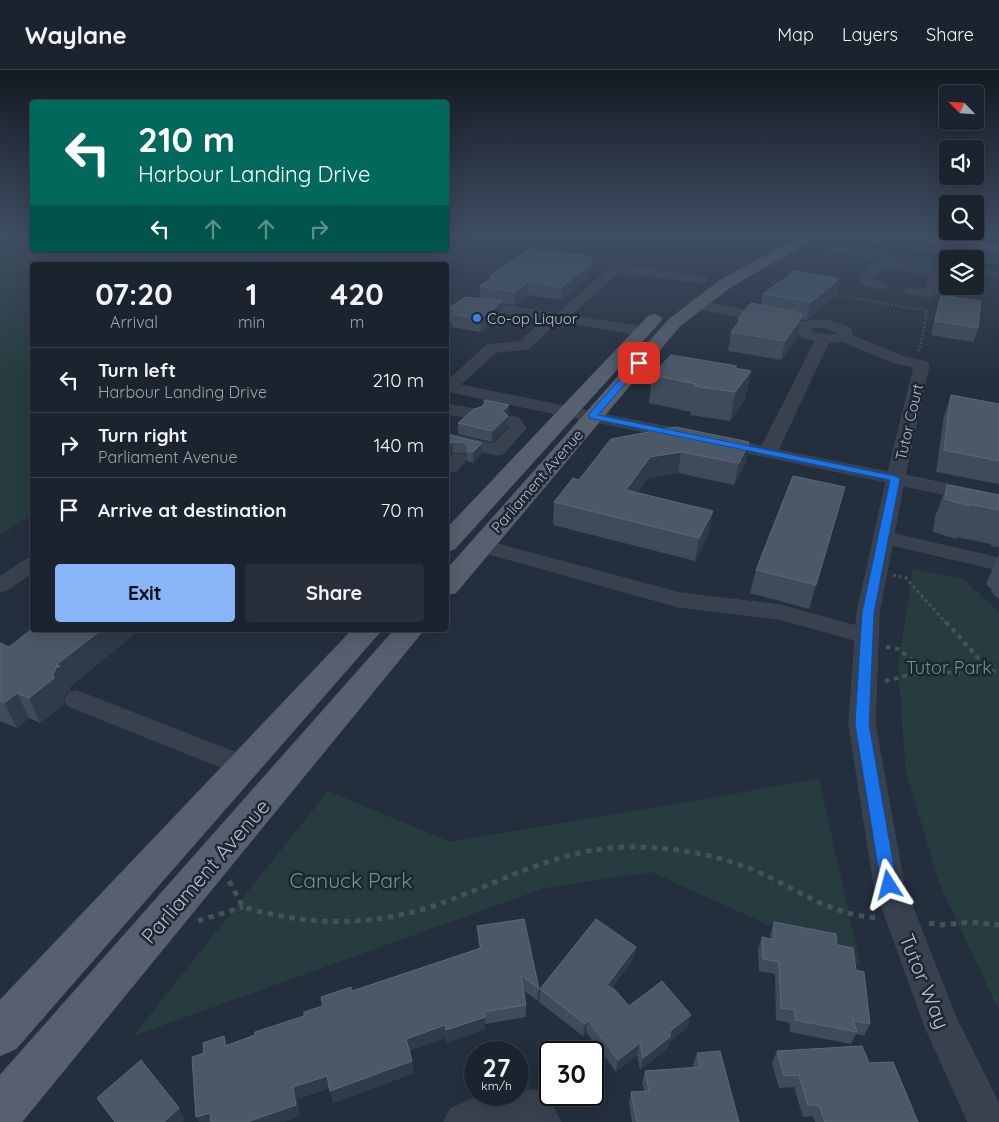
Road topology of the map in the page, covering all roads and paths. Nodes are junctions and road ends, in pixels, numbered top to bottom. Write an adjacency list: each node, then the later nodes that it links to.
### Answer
1 (599, 282): 14 (street)
2 (702, 282): 11 (main road, Parliament Avenue)
3 (721, 282): 11 (main road, Parliament Avenue)
4 (772, 282): 7 (path)
5 (865, 282): 8 (street)
6 (934, 282): 9 (street)
7 (790, 286)
8 (881, 286)
9 (910, 292)
10 (827, 293): 19 (path)
11 (692, 297): 15 (street); 25 (main road, Parliament Avenue)
12 (449, 311): 14 (street)
13 (663, 311): 16 (main road, Parliament Avenue)
14 (558, 317): 16 (street); 20 (street)
15 (804, 326): 17 (street); 18 (street)
16 (642, 330): 23 (main road, Parliament Avenue)
17 (843, 338): 18 (street); 29 (street, Tutor Court)
18 (823, 339): 28 (street)
19 (912, 352)
20 (449, 385)
21 (449, 386): 23 (street)
22 (449, 409): 24 (street)
23 (568, 411): 25 (street); 32 (main road, Parliament Avenue)
24 (475, 413)
25 (592, 416): 28 (street); 33 (main road, Parliament Avenue)
26 (513, 421): 27 (street)
27 (458, 450)
28 (768, 452): 29 (street)
29 (895, 479): 30 (street); 31 (street, Tutor Way)
30 (999, 500)
31 (884, 537): 34 (street); 36 (street, Tutor Way)
32 (449, 541)
33 (482, 546): 37 (main road, Parliament Avenue); 41 (street)
34 (999, 564)
35 (30, 565): 38 (street)
36 (877, 571): 41 (street, Tutor Way); 42 (path)
37 (449, 584)
38 (0, 586)
39 (366, 632): 47 (main road)
40 (408, 632): 48 (main road, Parliament Avenue)
41 (867, 639): 43 (path); 45 (street, Tutor Way)
42 (989, 670): 43 (path); 44 (path)
43 (925, 671): 45 (path)
44 (999, 673)
45 (864, 685): 56 (street, Tutor Way)
46 (77, 700): 47 (street)
47 (243, 766): 52 (main road)
48 (211, 864): 49 (path); 53 (main road, Parliament Avenue)
49 (853, 915)
50 (941, 925): 51 (path)
51 (999, 925)
52 (0, 1032)
53 (0, 1111)
54 (463, 1122): 55 (street)
55 (542, 1122)
56 (988, 1122)

